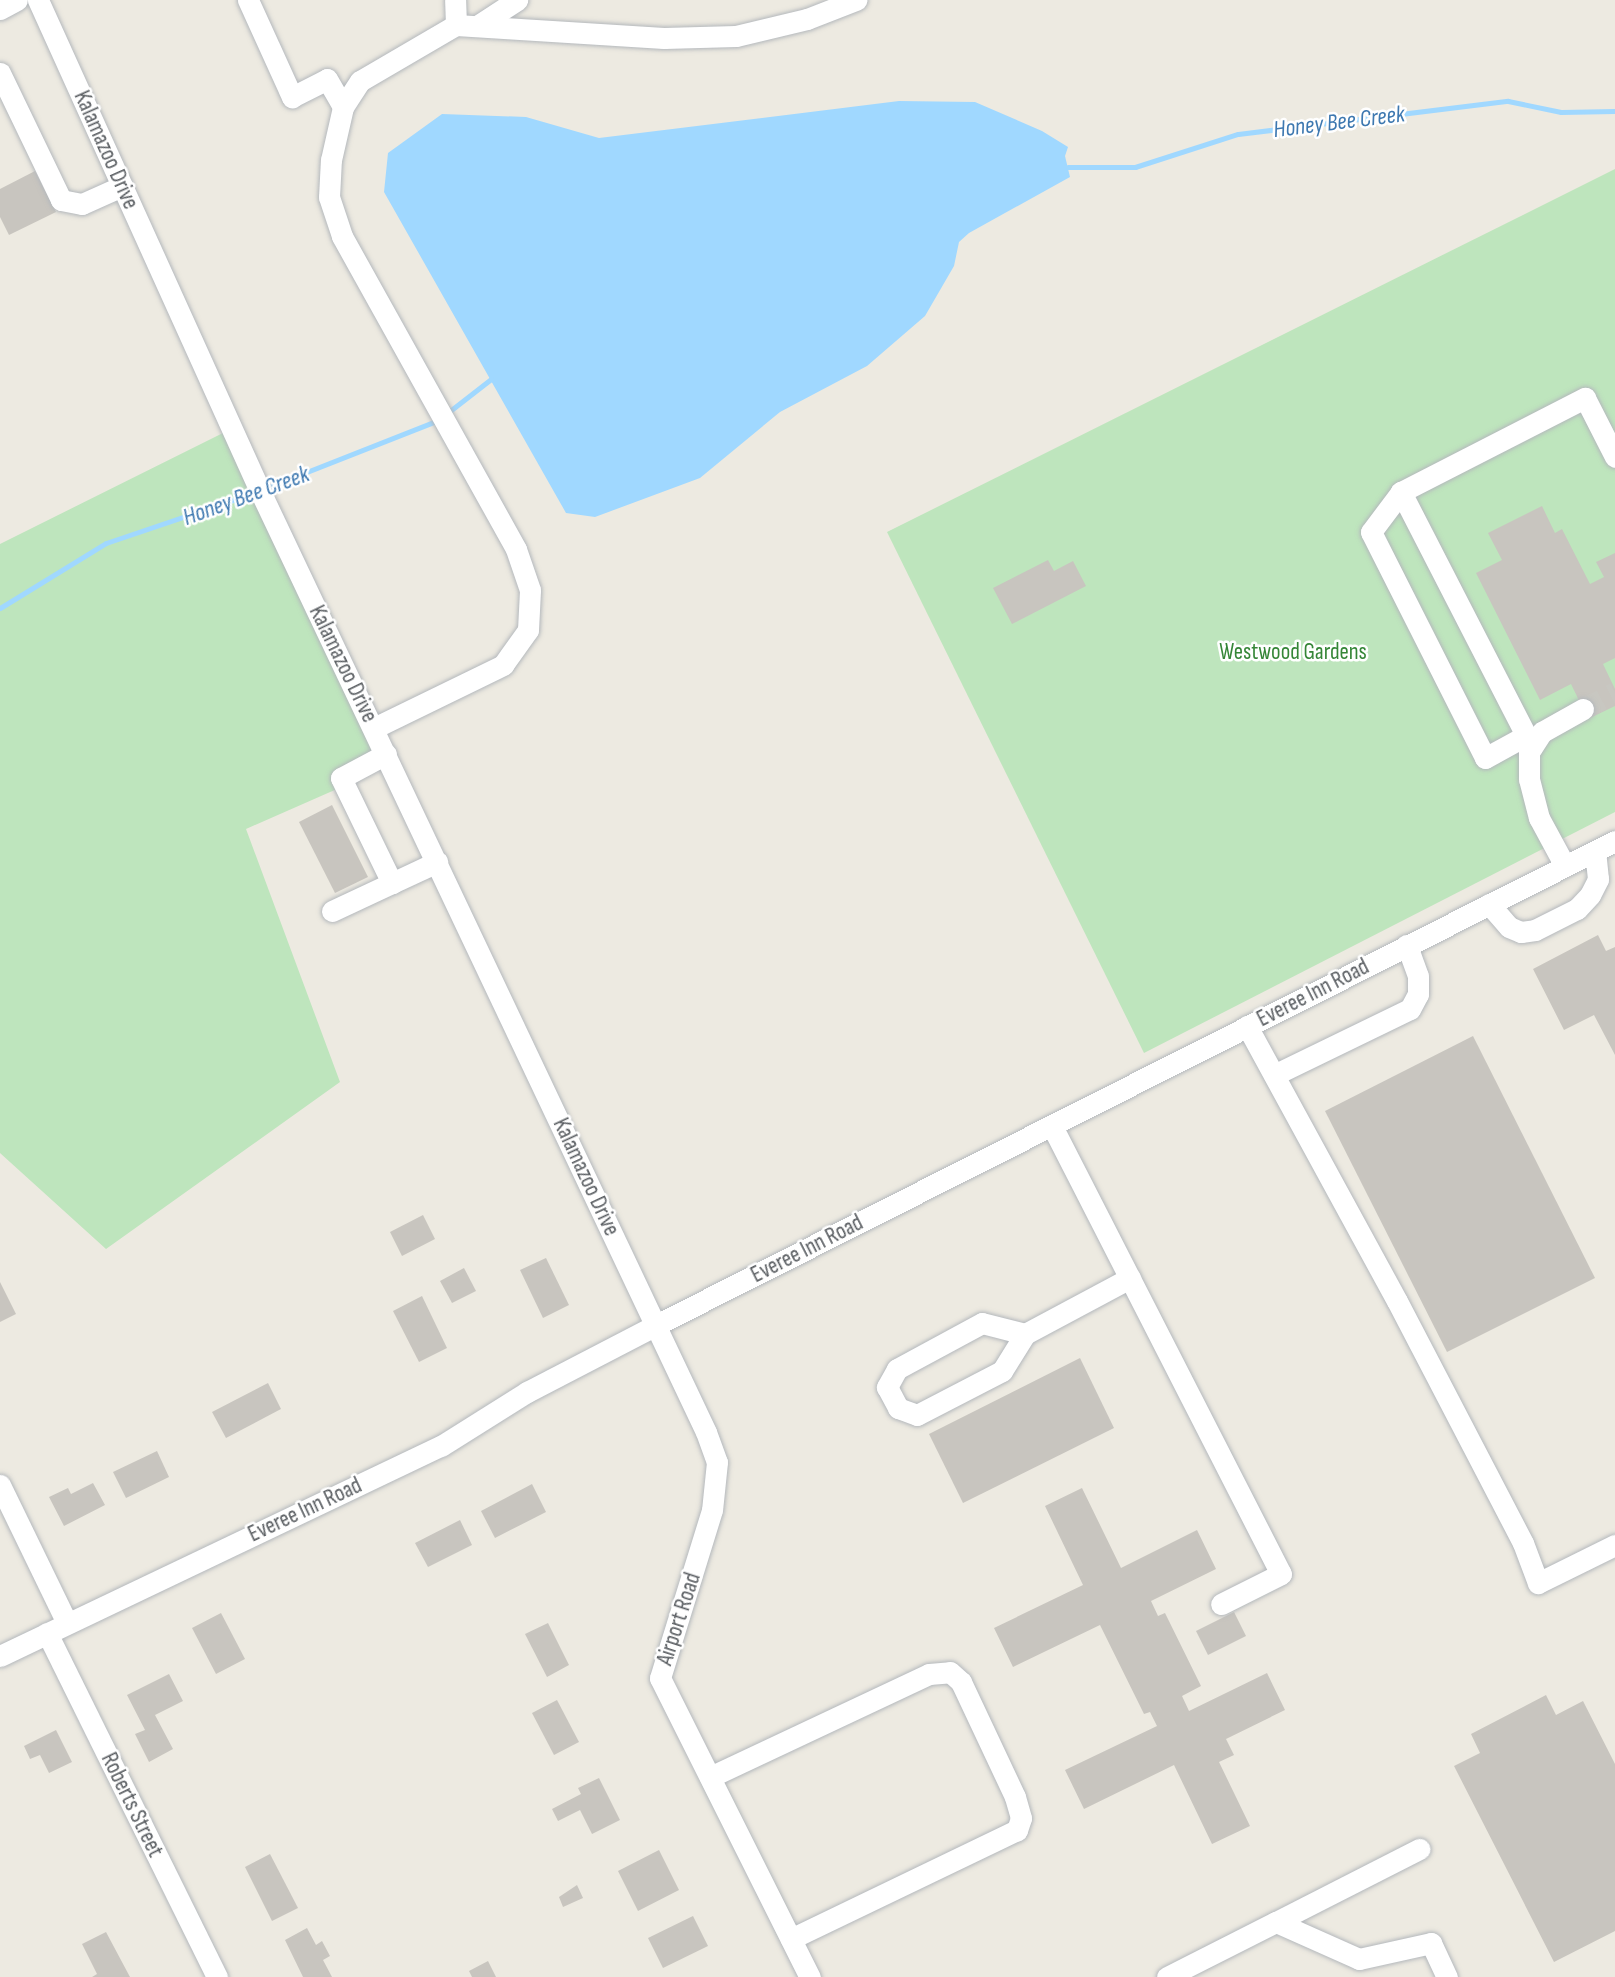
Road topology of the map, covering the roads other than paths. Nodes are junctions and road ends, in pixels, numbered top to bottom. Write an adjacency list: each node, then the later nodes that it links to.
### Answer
1 (17, 0): 7 (street)
2 (38, 0): 11 (street, Kalamazoo Drive)
3 (248, 0): 10 (street)
4 (455, 0): 8 (street)
5 (517, 0): 8 (street)
6 (856, 0): 8 (street)
7 (0, 9)
8 (467, 26): 10 (street)
9 (2, 83): 11 (street)
10 (343, 107): 15 (street)
11 (122, 186): 15 (street, Kalamazoo Drive)
12 (1615, 457): 13 (street)
13 (1401, 492): 16 (street); 16 (street)
14 (1583, 709): 16 (street)
15 (374, 728): 17 (street, Kalamazoo Drive)
16 (1528, 742): 21 (street)
17 (386, 754): 20 (street, Kalamazoo Drive); 22 (street)
18 (1615, 841): 19 (street, Everee Inn Road)
19 (1595, 851): 21 (street, Everee Inn Road); 23 (street)
20 (437, 862): 22 (street); 30 (street, Kalamazoo Drive)
21 (1565, 866): 23 (street, Everee Inn Road)
22 (392, 883): 24 (street)
23 (1489, 904): 25 (street, Everee Inn Road)
24 (332, 911)
25 (1407, 946): 26 (street, Everee Inn Road); 27 (street)
26 (1247, 1026): 27 (street); 28 (street, Everee Inn Road)
27 (1275, 1075): 33 (street)
28 (1052, 1126): 29 (street); 30 (street, Everee Inn Road)
29 (1129, 1278): 31 (street); 34 (street)
30 (656, 1325): 35 (street, Everee Inn Road); 38 (street, Airport Road)
31 (1025, 1334): 31 (street)
32 (0, 1485): 35 (street)
33 (1615, 1545)
34 (1221, 1604)
35 (67, 1623): 36 (street, Everee Inn Road)
36 (47, 1633): 37 (street, Everee Inn Road); 43 (street, Roberts Street)
37 (0, 1656)
38 (710, 1777): 41 (street, Airport Road); 41 (street)
39 (1419, 1849): 40 (street)
40 (1276, 1923): 42 (street); 45 (street)
41 (791, 1939): 44 (street, Airport Road)
42 (1355, 1968): 46 (street)
43 (217, 1977)
44 (810, 1977)
45 (1167, 1977)
46 (1447, 1977)

